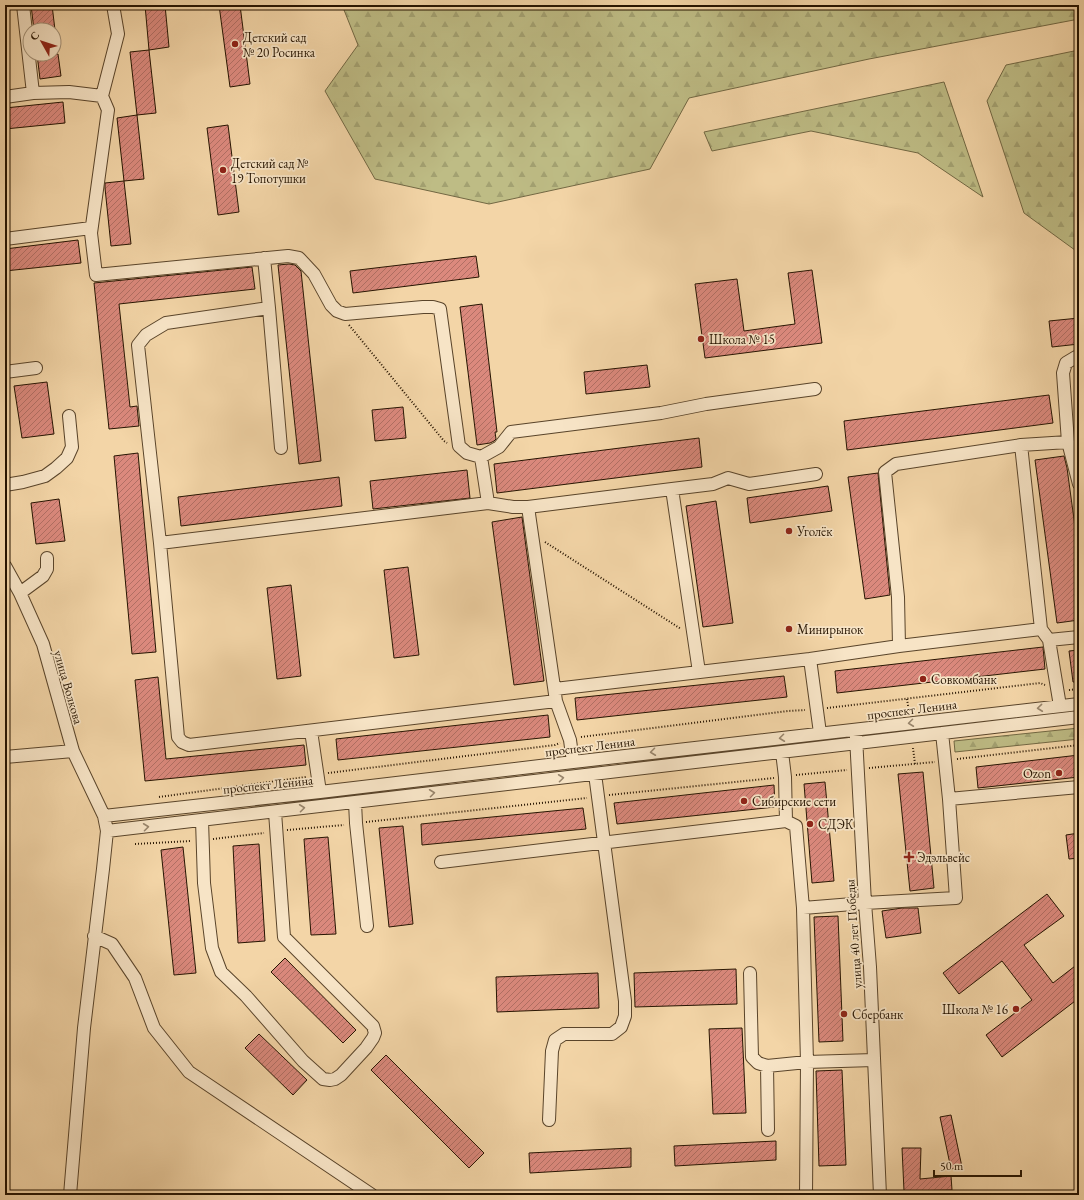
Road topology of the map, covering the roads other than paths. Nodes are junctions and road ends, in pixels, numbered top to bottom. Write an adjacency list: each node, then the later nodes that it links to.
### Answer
1 (23, 5): 3 (street)
2 (113, 5): 4 (street)
3 (33, 93): 4 (street); 5 (street)
4 (102, 96): 6 (street)
5 (5, 97)
6 (92, 228): 7 (street); 8 (street)
7 (5, 239)
8 (264, 258): 9 (street); 18 (street)
9 (269, 308): 17 (street); 25 (street)
10 (1079, 357): 15 (street)
11 (36, 368): 12 (street)
12 (5, 372)
13 (815, 389): 18 (street)
14 (69, 416): 21 (street)
15 (1068, 442): 16 (street); 20 (street)
16 (1022, 445): 29 (street); 32 (street)
17 (282, 448)
18 (481, 457): 23 (street)
19 (816, 474): 22 (street)
20 (1079, 484)
21 (5, 485)
22 (672, 489): 24 (street); 34 (street)
23 (488, 503): 24 (street); 25 (street)
24 (528, 507): 35 (street)
25 (160, 543): 40 (street)
26 (47, 558): 28 (street)
27 (5, 566): 28 (street, улица Волкова)
28 (20, 593): 44 (street, улица Волкова)
29 (1041, 629): 31 (street); 32 (street)
30 (1079, 637): 31 (street)
31 (1049, 640): 37 (street)
32 (899, 646): 33 (street)
33 (810, 659): 34 (street); 41 (street)
34 (699, 672): 35 (street)
35 (556, 695): 40 (street); 47 (street)
36 (1079, 704): 37 (street, проспект Ленина)
37 (1060, 706): 39 (street, проспект Ленина, one-way to 39)
38 (1079, 717): 42 (street)
39 (856, 729): 41 (street, проспект Ленина); 43 (street, улица 40 лет Победы)
40 (311, 731): 50 (street)
41 (820, 733): 47 (street, проспект Ленина, one-way to 47)
42 (942, 733): 43 (street); 51 (street)
43 (856, 744): 45 (street); 60 (street, улица 40 лет Победы)
44 (73, 751): 46 (street); 54 (street, улица Волкова)
45 (782, 752): 48 (street); 56 (street)
46 (5, 757)
47 (573, 762): 50 (street, проспект Ленина)
48 (595, 774): 52 (street, one-way to 48); 58 (street)
49 (1079, 787): 51 (street)
50 (320, 792): 54 (street, проспект Ленина)
51 (949, 799): 60 (street)
52 (355, 802): 53 (street, one-way to 52); 62 (street)
53 (275, 812): 55 (street); 55 (street)
54 (104, 816): 57 (street, улица Волкова)
55 (202, 820): 57 (street, one-way to 55)
56 (786, 821): 58 (street); 61 (street)
57 (107, 831): 63 (street, улица Волкова)
58 (604, 842): 59 (street); 68 (street)
59 (441, 862)
60 (865, 903): 61 (street); 65 (street, улица 40 лет Победы)
61 (803, 908): 66 (street)
62 (367, 926)
63 (94, 936): 70 (street, улица Волкова); 71 (street)
64 (750, 973): 67 (street)
65 (874, 1060): 66 (street); 73 (street, улица 40 лет Победы)
66 (807, 1062): 67 (street); 72 (street)
67 (767, 1066): 69 (street)
68 (549, 1120)
69 (768, 1130)
70 (70, 1195)
71 (372, 1195)
72 (806, 1195)
73 (880, 1195)

